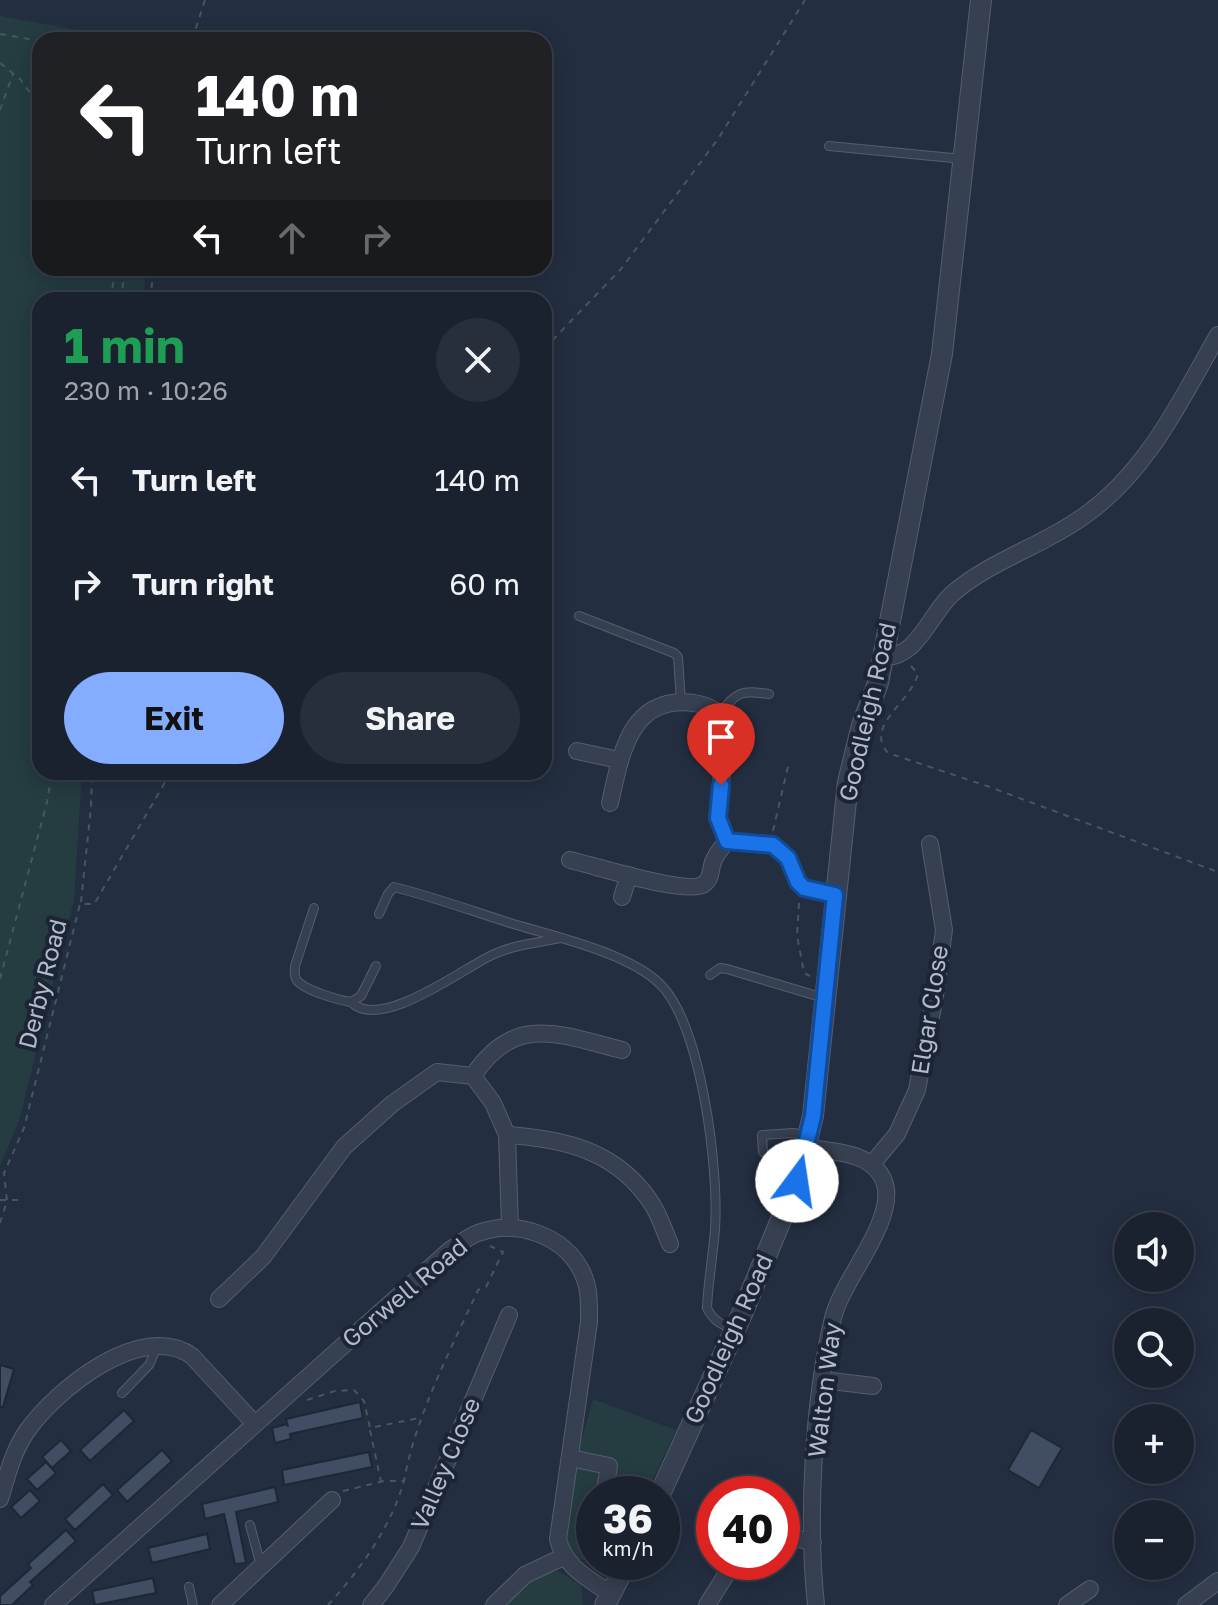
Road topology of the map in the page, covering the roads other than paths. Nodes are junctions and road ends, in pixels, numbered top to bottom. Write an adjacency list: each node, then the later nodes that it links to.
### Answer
1 (981, 0): 3 (street, Goodleigh Road)
2 (829, 146): 3 (lane)
3 (963, 159): 6 (street, Goodleigh Road)
4 (1218, 335): 6 (street)
5 (579, 616): 8 (lane)
6 (888, 657): 17 (street, Goodleigh Road)
7 (769, 694): 9 (lane)
8 (681, 702): 9 (street); 11 (street)
9 (720, 714): 13 (street)
10 (577, 751): 11 (street)
11 (619, 760): 12 (street)
12 (610, 803)
13 (727, 841): 16 (street); 17 (street)
14 (930, 844): 33 (street, Elgar Close)
15 (570, 860): 16 (street)
16 (629, 875): 18 (street)
17 (835, 895): 24 (street, Goodleigh Road)
18 (622, 897)
19 (314, 908): 25 (lane)
20 (379, 914): 21 (lane)
21 (561, 938): 25 (lane); 38 (lane)
22 (376, 966): 25 (lane)
23 (710, 975): 24 (lane)
24 (825, 990): 31 (street, Goodleigh Road)
25 (351, 1002)
26 (622, 1050): 27 (street)
27 (473, 1076): 29 (street); 36 (street)
28 (762, 1123): 30 (lane)
29 (507, 1135): 34 (street); 35 (street)
30 (762, 1135): 31 (lane); 32 (lane)
31 (806, 1142): 33 (street); 38 (street, Goodleigh Road)
32 (763, 1152)
33 (872, 1164): 40 (street, Walton Way)
34 (510, 1227): 43 (street, Gorwell Road); 44 (street)
35 (670, 1244)
36 (219, 1299)
37 (509, 1315): 63 (street, Valley Close)
38 (735, 1330): 46 (street, Goodleigh Road)
39 (157, 1347): 42 (lane); 43 (street); 47 (street)
40 (823, 1380): 41 (street); 51 (street, Walton Way)
41 (873, 1386)
42 (122, 1393)
43 (254, 1423): 60 (street, Gorwell Road)
44 (570, 1458): 45 (street); 52 (street)
45 (607, 1476)
46 (668, 1476)
47 (0, 1499)
48 (332, 1500): 53 (street)
49 (250, 1525): 53 (lane)
50 (800, 1539): 51 (street)
51 (813, 1542): 66 (street, Walton Way)
52 (563, 1557): 59 (street); 64 (street)
53 (261, 1566): 62 (street)
54 (618, 1580): 59 (street)
55 (723, 1580): 65 (street)
56 (1218, 1581): 68 (street)
57 (189, 1587): 61 (lane)
58 (1090, 1589): 67 (street)
59 (608, 1600)
60 (53, 1605)
61 (193, 1605)
62 (220, 1605)
63 (371, 1605)
64 (494, 1605)
65 (707, 1605)
66 (816, 1605)
67 (1067, 1605)
68 (1186, 1605)

